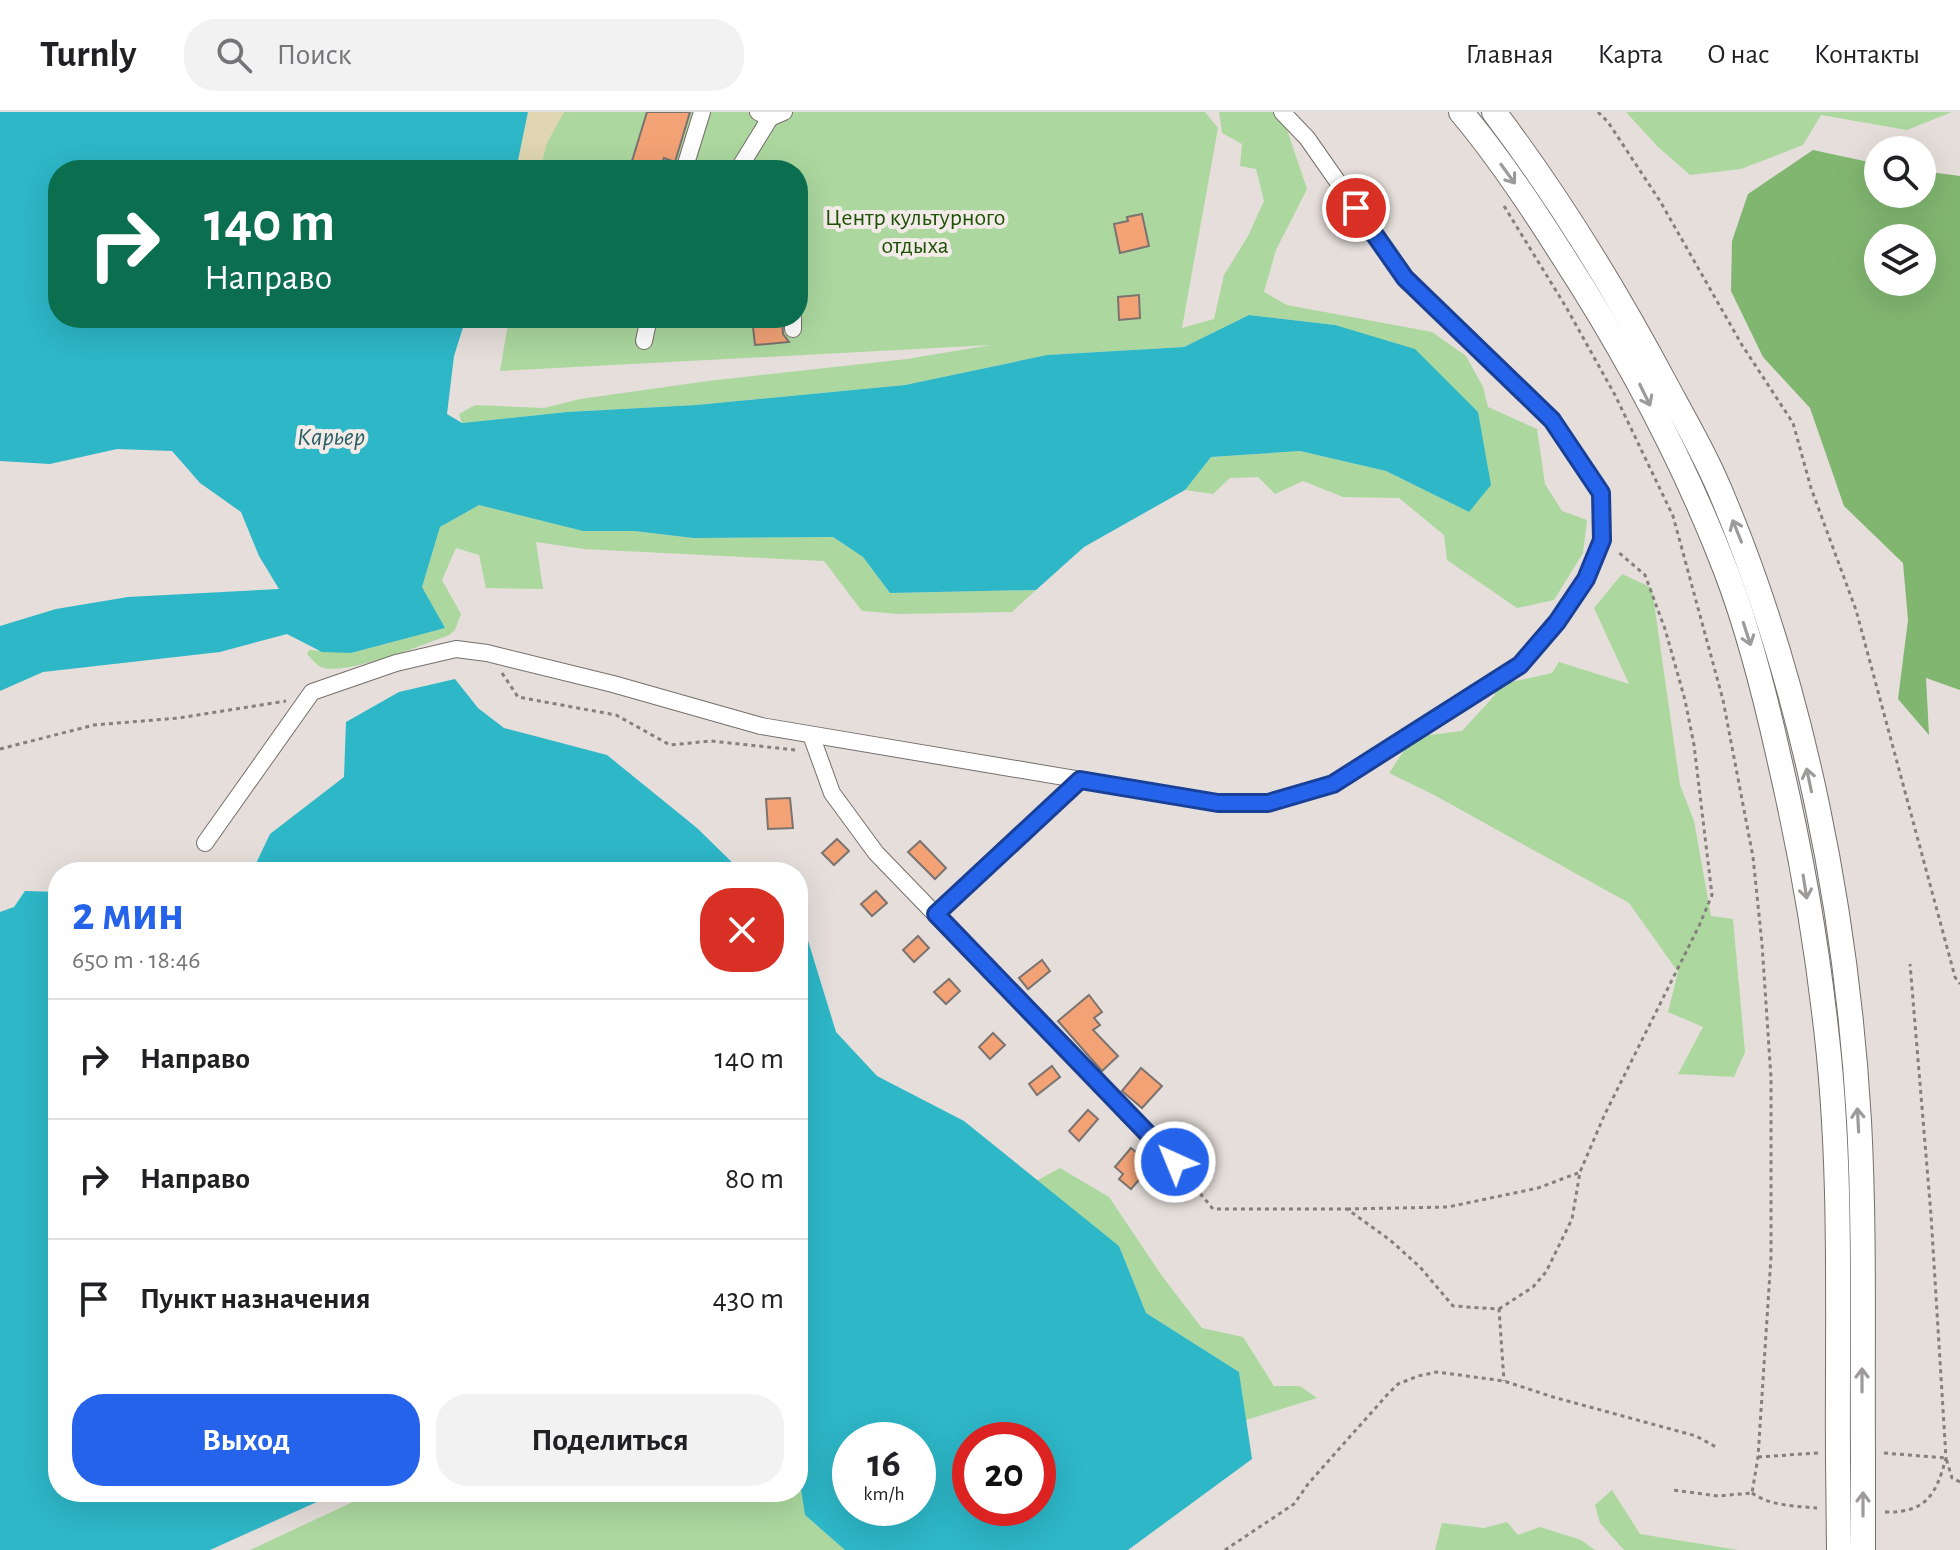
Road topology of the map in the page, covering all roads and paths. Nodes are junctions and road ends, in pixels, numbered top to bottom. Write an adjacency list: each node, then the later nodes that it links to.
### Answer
1 (702, 112): 7 (lane)
2 (1282, 112): 12 (lane)
3 (1461, 112): 30 (highway, one-way to 30)
4 (1494, 112): 30 (highway, one-way to 4)
5 (1598, 112): 22 (path)
6 (771, 114): 8 (lane)
7 (687, 160)
8 (744, 160)
9 (1505, 207): 29 (path)
10 (647, 328): 11 (lane)
11 (644, 341)
12 (1602, 540): 18 (lane); 24 (path)
13 (487, 653): 14 (lane); 15 (lane); 17 (path)
14 (312, 692): 16 (path); 19 (lane)
15 (811, 735): 18 (lane); 20 (lane)
16 (0, 749)
17 (800, 750)
18 (1080, 780): 20 (lane)
19 (205, 843)
20 (936, 914): 23 (lane)
21 (1910, 964): 31 (path)
22 (1960, 984)
23 (1175, 1162): 25 (path)
24 (1580, 1172): 25 (path); 26 (path)
25 (1347, 1209): 26 (path)
26 (1499, 1309): 27 (path)
27 (1504, 1381): 28 (path); 37 (path)
28 (1716, 1447)
29 (1758, 1457): 30 (path); 34 (path)
30 (1852, 1457): 31 (path); 38 (highway, bridge); 39 (highway, one-way to 30, bridge)
31 (1946, 1458): 32 (path); 36 (path)
32 (1960, 1482)
33 (1673, 1490): 34 (path)
34 (1752, 1493): 35 (path)
35 (1814, 1508)
36 (1884, 1512)
37 (1225, 1550)
38 (1839, 1550)
39 (1863, 1550)

